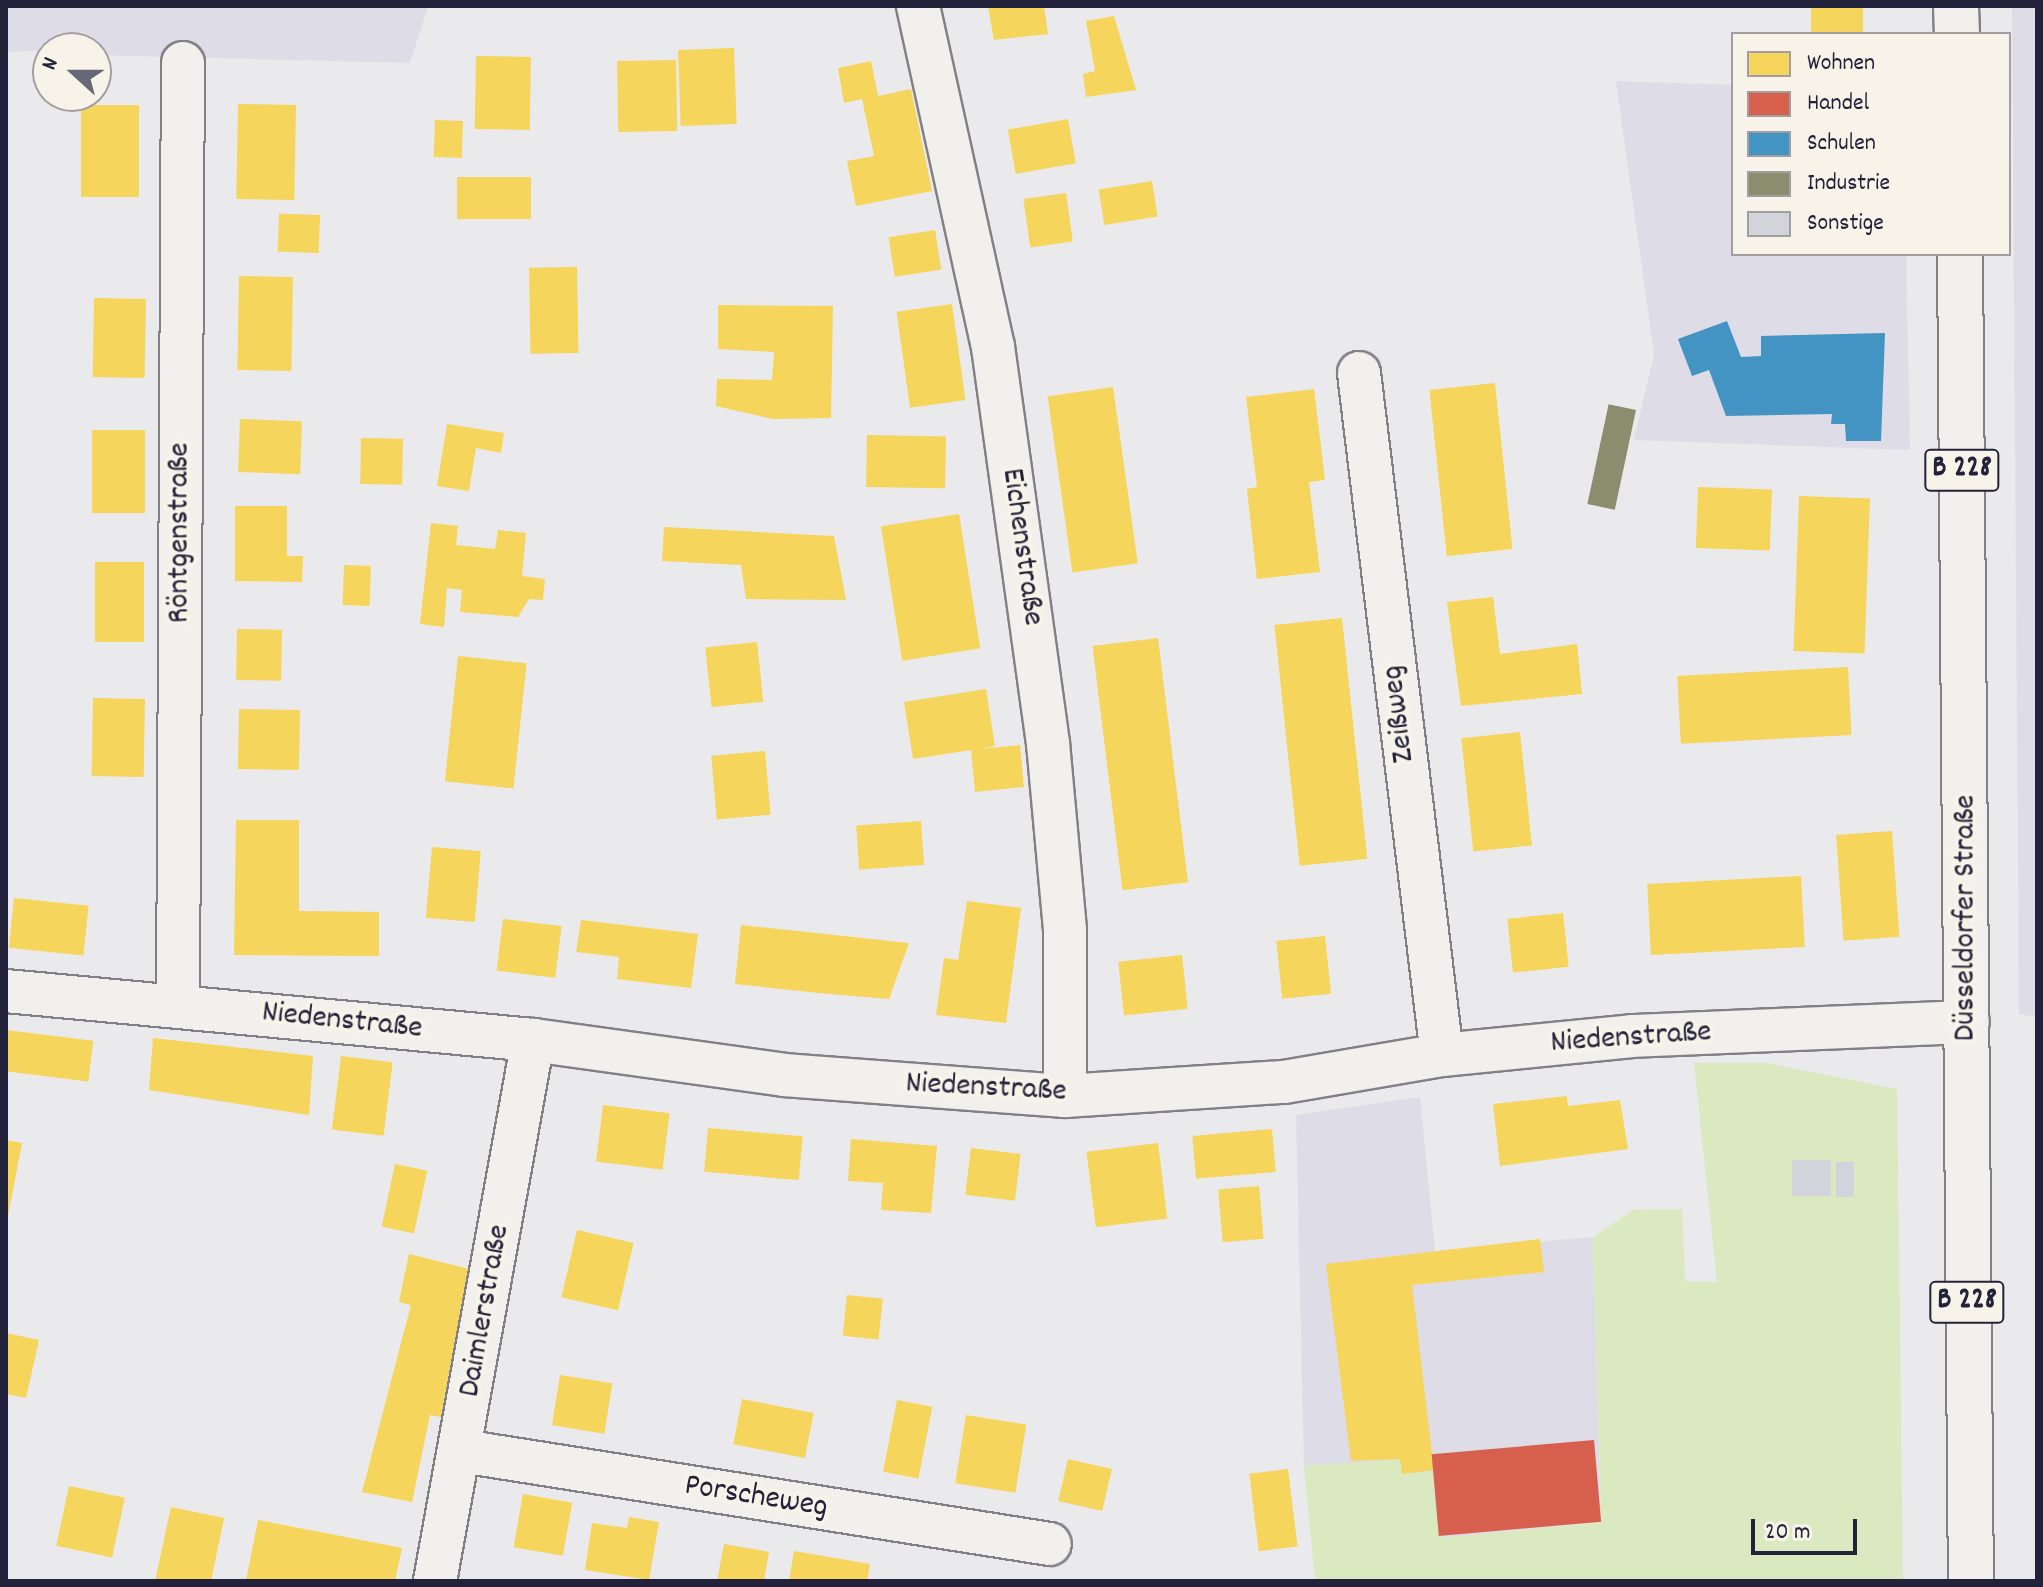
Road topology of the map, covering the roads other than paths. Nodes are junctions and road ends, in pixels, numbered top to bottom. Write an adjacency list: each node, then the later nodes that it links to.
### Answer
1 (918, 6): 12 (street, Eichenstraße)
2 (1956, 6): 3 (main road)
3 (1957, 32)
4 (183, 63): 8 (street, Röntgenstraße)
5 (1960, 256): 9 (main road, Düsseldorfer Straße / B 228)
6 (1359, 373): 11 (street, Zeißweg)
7 (6, 991): 8 (street, Niedenstraße)
8 (178, 1004): 10 (street, Niedenstraße)
9 (1968, 1022): 11 (street, Niedenstraße); 16 (main road, Düsseldorfer Straße / B 228)
10 (533, 1040): 12 (street, Niedenstraße); 13 (street, Daimlerstraße)
11 (1442, 1055): 12 (street, Niedenstraße)
12 (1065, 1096)
13 (462, 1451): 14 (street, Porscheweg); 15 (street, Daimlerstraße)
14 (1050, 1544)
15 (435, 1581)
16 (1971, 1581)

